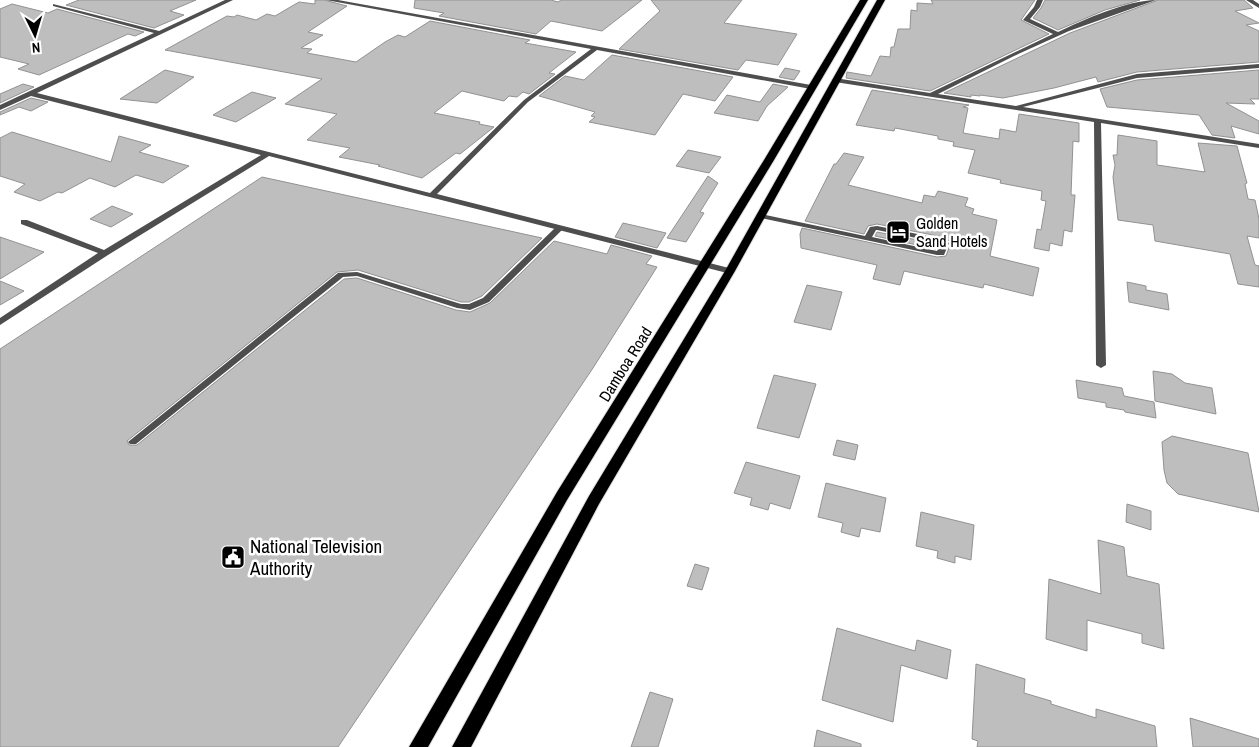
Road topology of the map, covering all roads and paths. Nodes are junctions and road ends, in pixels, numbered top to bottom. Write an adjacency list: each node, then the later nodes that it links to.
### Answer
1 (230, 0): 10 (street)
2 (329, 0): 12 (street)
3 (864, 0): 15 (main road, Damboa Road)
4 (881, 0): 14 (main road)
5 (1040, 0): 11 (street)
6 (1153, 0): 11 (street)
7 (1249, 0): 9 (street)
8 (55, 5): 10 (street)
9 (1259, 6)
10 (159, 33): 16 (street)
11 (1058, 34): 17 (street)
12 (596, 48): 15 (street); 23 (street)
13 (1259, 66): 18 (street)
14 (835, 80): 17 (street); 24 (main road)
15 (811, 87): 29 (main road, Damboa Road)
16 (30, 94): 19 (street); 22 (street)
17 (931, 95): 18 (street)
18 (1015, 107): 20 (street)
19 (0, 108)
20 (1097, 120): 21 (street); 32 (street)
21 (1259, 146)
22 (269, 153): 23 (street); 28 (street)
23 (432, 195): 26 (street)
24 (761, 216): 27 (lane); 30 (main road)
25 (24, 222): 28 (street)
26 (560, 228): 29 (street); 33 (lane)
27 (867, 239): 27 (lane)
28 (106, 253): 31 (street)
29 (705, 265): 30 (street); 34 (main road, Damboa Road)
30 (730, 271): 35 (main road)
31 (0, 322)
32 (1101, 365)
33 (133, 442)
34 (418, 747)
35 (461, 747)

